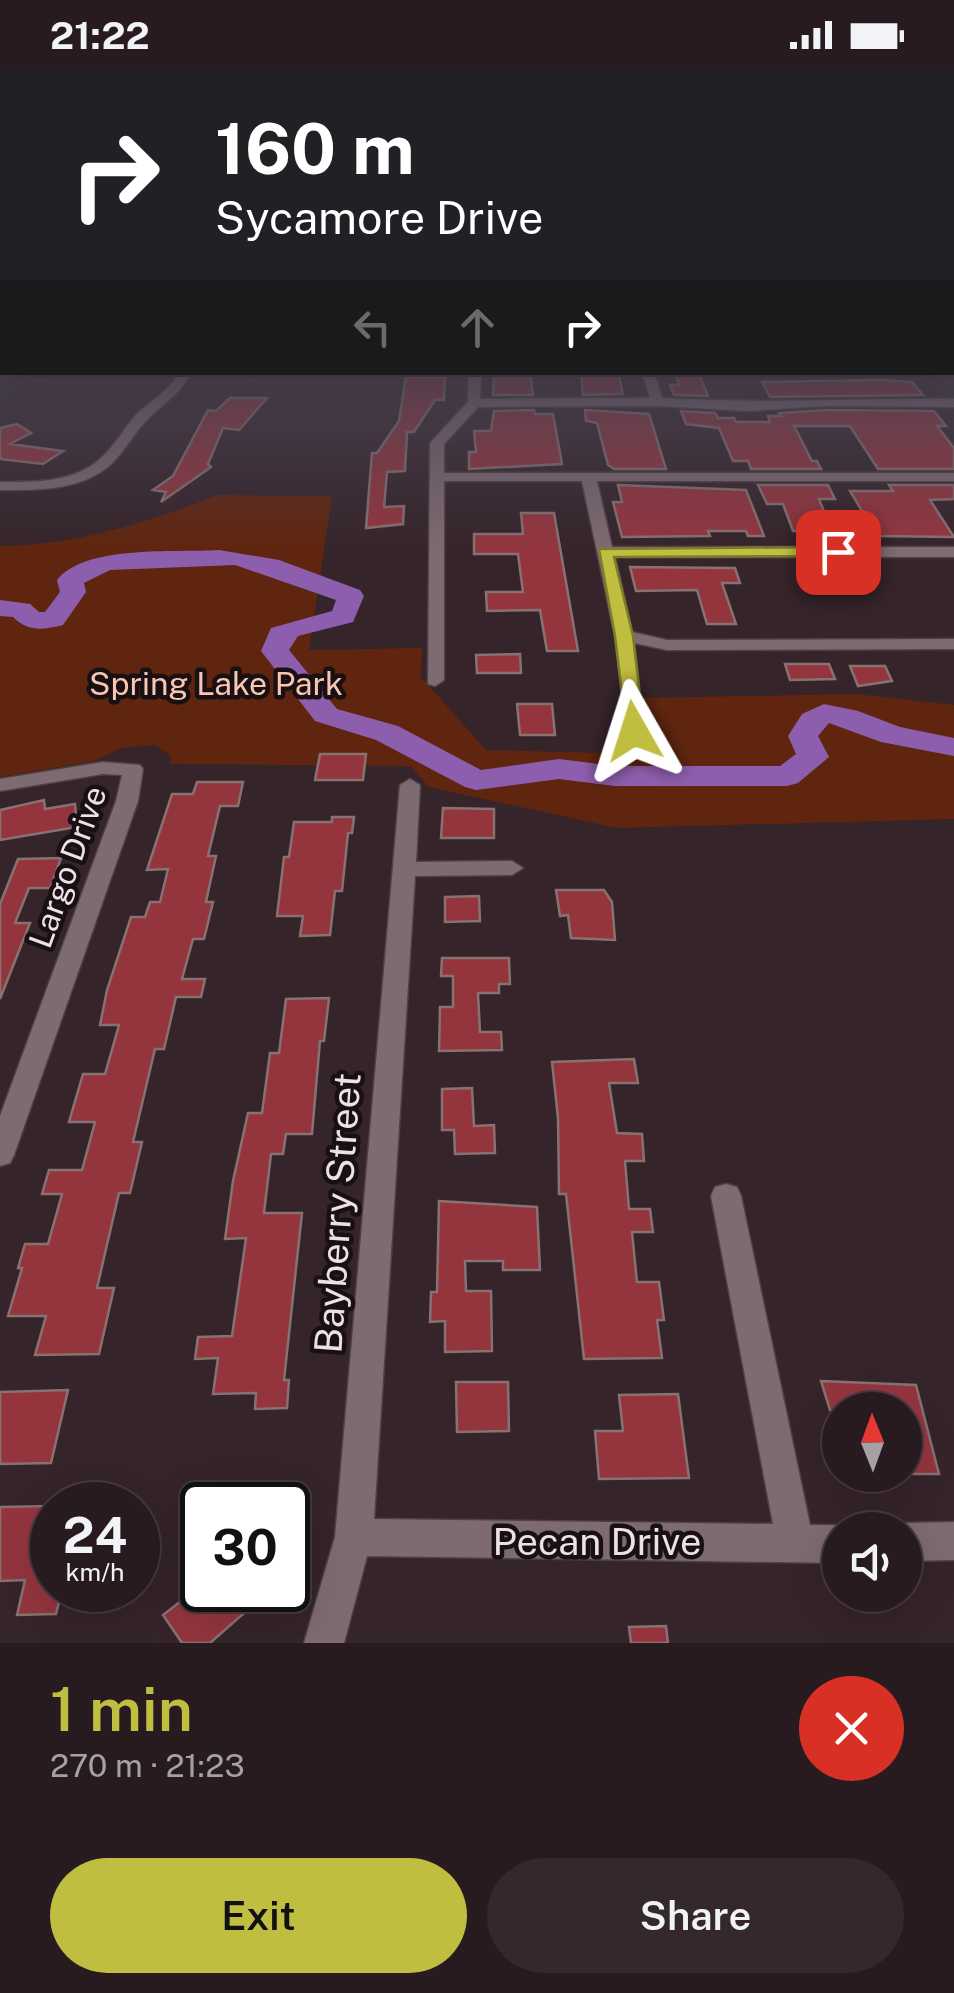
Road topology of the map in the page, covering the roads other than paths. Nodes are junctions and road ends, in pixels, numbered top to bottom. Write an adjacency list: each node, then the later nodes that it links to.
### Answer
1 (156, 404): 8 (street)
2 (473, 404): 5 (street)
3 (696, 404): 4 (street)
4 (783, 404)
5 (437, 477): 7 (street); 13 (street)
6 (954, 477): 7 (street)
7 (589, 478): 9 (street)
8 (0, 486)
9 (604, 552): 10 (street); 11 (street)
10 (954, 552)
11 (624, 636): 12 (street); 14 (street)
12 (954, 644)
13 (435, 680)
14 (634, 731)
15 (0, 785): 19 (street, Largo Drive)
16 (410, 785): 18 (street, Bayberry Street)
17 (512, 868): 18 (street)
18 (404, 869): 21 (street, Bayberry Street)
19 (0, 1156)
20 (726, 1196): 23 (street)
21 (354, 1537): 23 (street, Pecan Drive); 26 (street, Bayberry Street)
22 (954, 1541): 24 (street)
23 (795, 1542): 25 (street, Pecan Drive)
24 (922, 1542)
25 (822, 1543)
26 (324, 1643)

